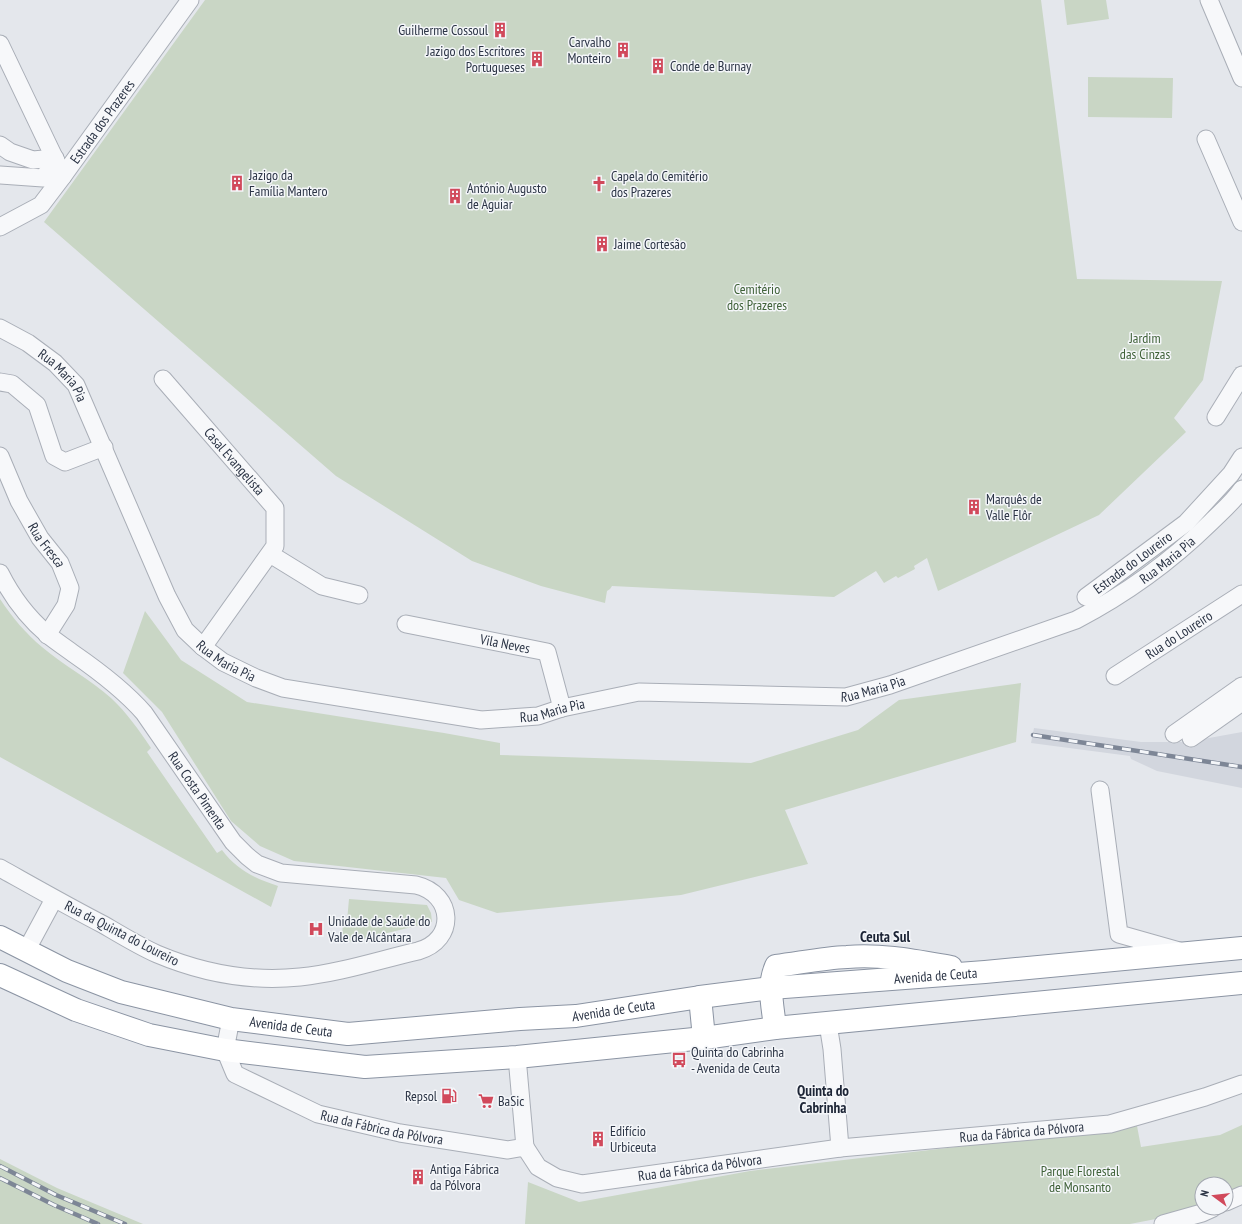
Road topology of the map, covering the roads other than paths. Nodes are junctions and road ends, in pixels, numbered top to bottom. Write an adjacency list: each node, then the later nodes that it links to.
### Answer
1 (190, 0): 7 (street, Estrada dos Prazeres)
2 (1209, 0): 4 (street)
3 (0, 44): 7 (street)
4 (1242, 78)
5 (1206, 139): 9 (street)
6 (0, 144): 7 (street)
7 (58, 165): 8 (street); 10 (street, Estrada dos Prazeres)
8 (0, 175)
9 (1240, 211)
10 (0, 227)
11 (0, 328): 16 (street, Rua Maria Pia)
12 (1242, 376): 15 (street)
13 (163, 380): 20 (street, Casal Evangelista)
14 (0, 382): 16 (street)
15 (1216, 417)
16 (104, 447): 27 (street, Rua Maria Pia)
17 (0, 456): 26 (street, Rua Fresca)
18 (1242, 457): 24 (street, Estrada do Loureiro)
19 (1242, 489): 31 (street, Rua Maria Pia)
20 (270, 554): 23 (street); 27 (street, Casal Evangelista)
21 (0, 573): 26 (street, Rua Costa Pimenta)
22 (1242, 594): 28 (street, Rua do Loureiro)
23 (359, 595)
24 (1086, 596)
25 (406, 624): 31 (street, Vila Neves)
26 (47, 635): 37 (street, Rua Costa Pimenta)
27 (203, 647): 31 (street, Rua Maria Pia)
28 (1115, 676)
29 (1242, 686): 32 (street)
30 (1242, 702): 33 (street)
31 (562, 708)
32 (1174, 734)
33 (1191, 738)
34 (1100, 790): 41 (street)
35 (0, 868): 36 (street, Rua da Quinta do Loureiro)
36 (54, 899): 37 (street, Rua da Quinta do Loureiro); 40 (street, Rua da Quinta do Loureiro)
37 (445, 909)
38 (0, 937): 40 (highway, Avenida de Ceuta)
39 (1242, 948): 41 (highway, Avenida de Ceuta)
40 (26, 951): 46 (highway, Avenida de Ceuta)
41 (1186, 953): 44 (highway, Avenida de Ceuta)
42 (0, 975): 50 (highway)
43 (1242, 983): 47 (highway)
44 (770, 988): 45 (highway, Avenida de Ceuta); 48 (highway)
45 (700, 997): 46 (highway, Avenida de Ceuta); 49 (highway)
46 (231, 1019): 50 (street)
47 (828, 1024): 48 (highway); 54 (street)
48 (775, 1028): 49 (highway)
49 (704, 1038): 51 (highway)
50 (225, 1050): 51 (highway); 53 (street, Rua da Fábrica da Pólvora)
51 (517, 1057): 53 (street)
52 (1242, 1084): 54 (street, Rua da Fábrica da Pólvora)
53 (525, 1148): 54 (street, Rua da Fábrica da Pólvora)
54 (840, 1148)
55 (1194, 1215): 56 (street)
56 (1163, 1224)

